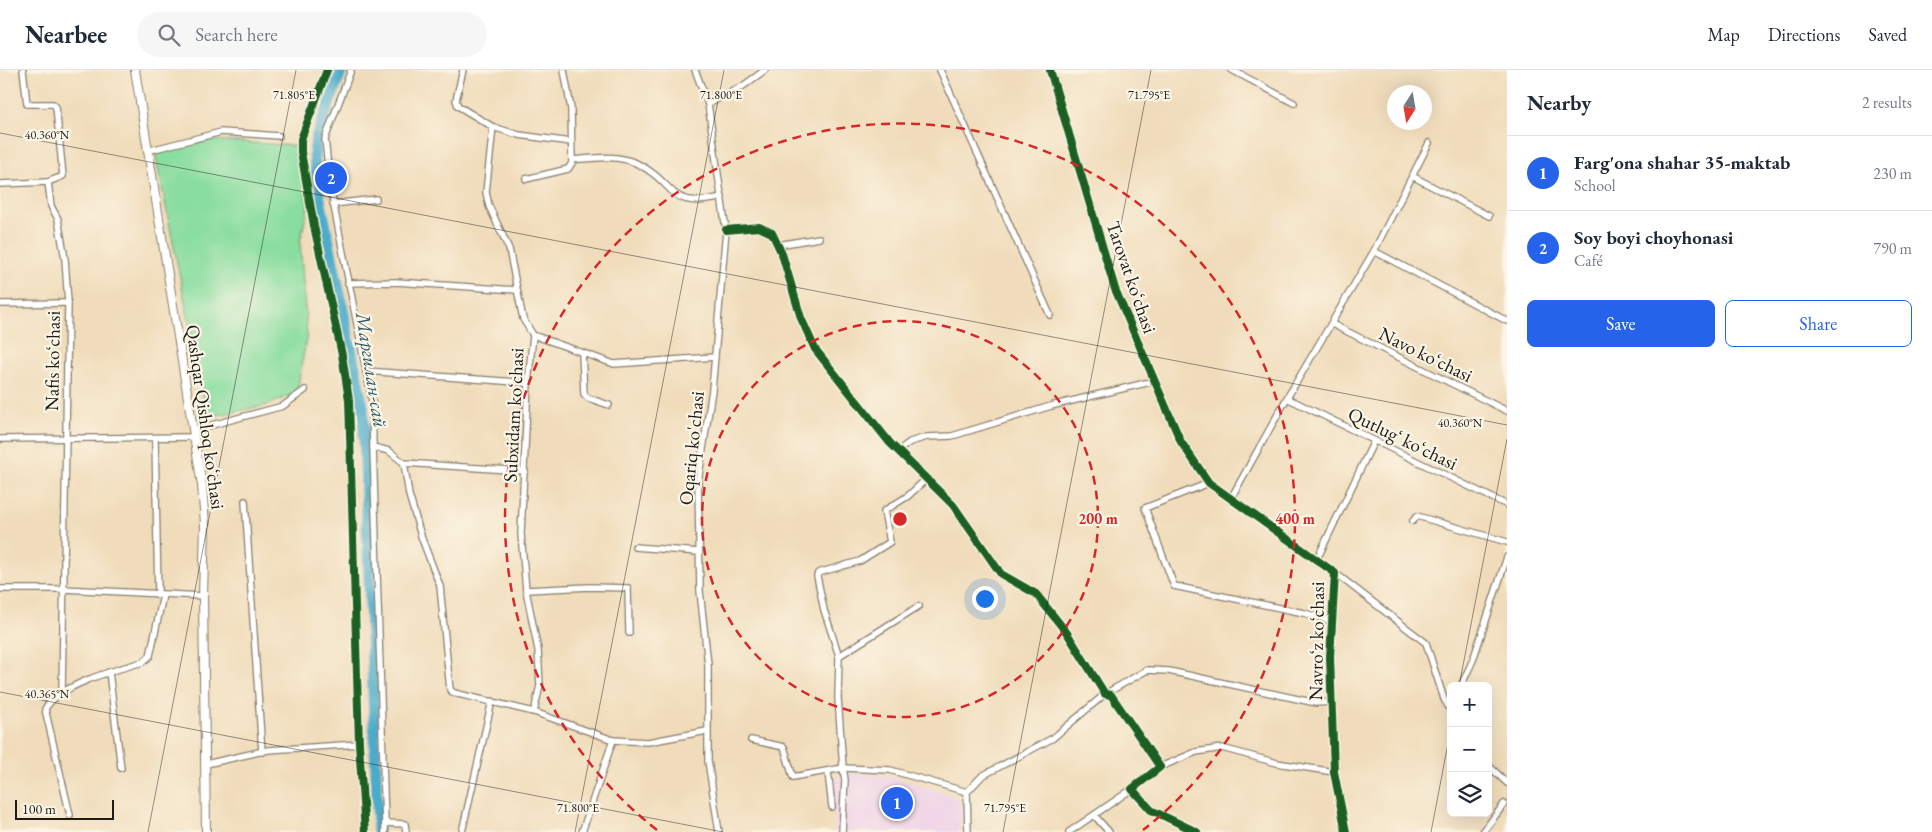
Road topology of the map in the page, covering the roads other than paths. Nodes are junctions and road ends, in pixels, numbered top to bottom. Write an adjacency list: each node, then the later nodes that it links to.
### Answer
1 (23, 70): 22 (street)
2 (135, 70): 18 (main road, Qashqar Qishloq koʻchasi)
3 (327, 70): 91 (street)
4 (350, 70): 26 (street)
5 (463, 70): 14 (street)
6 (564, 70): 16 (street)
7 (695, 70): 13 (street, Oqariq ko'chasi)
8 (765, 70): 13 (street)
9 (940, 70): 36 (street)
10 (1050, 70): 43 (street, Tarovat koʻchasi)
11 (1232, 70): 12 (street)
12 (1294, 103)
13 (708, 104): 24 (street, Oqariq ko'chasi)
14 (493, 127): 16 (street); 33 (street, Subxidam koʻchasi)
15 (279, 136): 18 (street)
16 (571, 142): 19 (street)
17 (1429, 143): 20 (street)
18 (147, 150): 49 (main road, Qashqar Qishloq koʻchasi)
19 (572, 160): 21 (street); 24 (street)
20 (1412, 176): 27 (street); 31 (street)
21 (526, 179)
22 (48, 182): 23 (street); 34 (street, Nafis koʻchasi)
23 (0, 184)
24 (722, 197): 28 (street, Oqariq ko'chasi)
25 (376, 198): 26 (street)
26 (333, 204): 32 (street)
27 (1489, 216)
28 (726, 230): 30 (street); 41 (street, Oqariq ko'chasi)
29 (819, 238): 30 (street)
30 (778, 245): 55 (street)
31 (1374, 251): 37 (street); 38 (street)
32 (348, 283): 33 (street); 42 (street)
33 (518, 290): 39 (street, Subxidam koʻchasi)
34 (68, 303): 35 (street); 50 (street, Nafis koʻchasi)
35 (0, 304)
36 (1050, 315)
37 (1507, 320)
38 (1332, 324): 46 (street); 48 (street, Navo koʻchasi)
39 (533, 335): 40 (street); 44 (street, Subxidam koʻchasi)
40 (582, 354): 41 (street); 47 (street)
41 (715, 357): 66 (street, Oqariq ko'chasi)
42 (366, 371): 44 (street); 54 (street)
43 (1154, 381): 55 (street); 59 (street, Tarovat koʻchasi)
44 (528, 383): 57 (street, Subxidam koʻchasi)
45 (305, 390): 49 (street)
46 (1287, 398): 53 (street, Qutlugʻ koʻchasi); 60 (street)
47 (609, 405)
48 (1507, 411)
49 (193, 433): 51 (street); 74 (main road, Qashqar Qishloq koʻchasi)
50 (65, 437): 51 (street); 52 (street); 71 (street, Nafis koʻchasi)
51 (155, 438): 73 (street)
52 (0, 439)
53 (1374, 441): 62 (street, Qutlugʻ koʻchasi); 68 (street)
54 (373, 447): 56 (street); 107 (street)
55 (898, 451): 58 (street)
56 (404, 464): 57 (street); 83 (street)
57 (525, 471): 72 (street, Subxidam koʻchasi)
58 (925, 480): 78 (street); 82 (street)
59 (1209, 483): 60 (street, Navroʻz koʻchasi); 76 (street)
60 (1230, 500): 68 (street, Navroʻz koʻchasi)
61 (245, 501): 92 (street)
62 (1507, 506)
63 (1413, 521): 64 (street)
64 (1507, 542)
65 (635, 547): 66 (street)
66 (699, 552): 88 (street, Oqariq ko'chasi)
67 (1507, 557): 80 (street)
68 (1317, 560): 69 (street, Navroʻz koʻchasi)
69 (1335, 573): 76 (street, Navroʻz koʻchasi); 85 (street)
70 (0, 589): 71 (street)
71 (63, 589): 73 (street); 81 (street, Nafis koʻchasi)
72 (526, 590): 77 (street); 87 (street, Subxidam koʻchasi)
73 (160, 595): 74 (street); 79 (street)
74 (203, 596): 93 (main road, Qashqar Qishloq koʻchasi)
75 (919, 606): 78 (street)
76 (1332, 621): 84 (street, Navroʻz koʻchasi)
77 (629, 633)
78 (839, 656): 96 (street)
79 (109, 672): 81 (street); 95 (street)
80 (1463, 682)
81 (62, 694): 105 (street)
82 (1105, 694): 84 (street); 94 (street); 102 (street)
83 (492, 701): 87 (street); 112 (street)
84 (1331, 702): 99 (street, Navroʻz koʻchasi)
85 (1445, 702): 86 (street)
86 (1447, 705)
87 (534, 712): 89 (street)
88 (707, 732): 89 (street); 114 (street, Oqariq ko'chasi)
89 (613, 740): 113 (street)
90 (751, 740): 98 (street)
91 (358, 744): 92 (street); 109 (street)
92 (262, 752): 93 (street)
93 (206, 764): 108 (main road, Qashqar Qishloq koʻchasi)
94 (1160, 767): 99 (street); 101 (street)
95 (121, 768)
96 (843, 768): 98 (street); 102 (street); 115 (street)
97 (1492, 769): 100 (street)
98 (828, 772): 104 (street)
99 (1334, 772): 120 (street, Navroʻz koʻchasi)
100 (1507, 783)
101 (1132, 789): 106 (street); 119 (street)
102 (967, 792): 116 (street)
103 (1504, 804): 121 (street)
104 (832, 807)
105 (70, 815)
106 (1094, 815): 117 (street); 118 (street)
107 (385, 823): 110 (street); 111 (street)
108 (206, 832)
109 (365, 832)
110 (385, 832)
111 (406, 832)
112 (462, 832)
113 (582, 832)
114 (719, 832)
115 (842, 832)
116 (968, 832)
117 (1068, 832)
118 (1110, 832)
119 (1197, 832)
120 (1346, 832)
121 (1483, 832)

